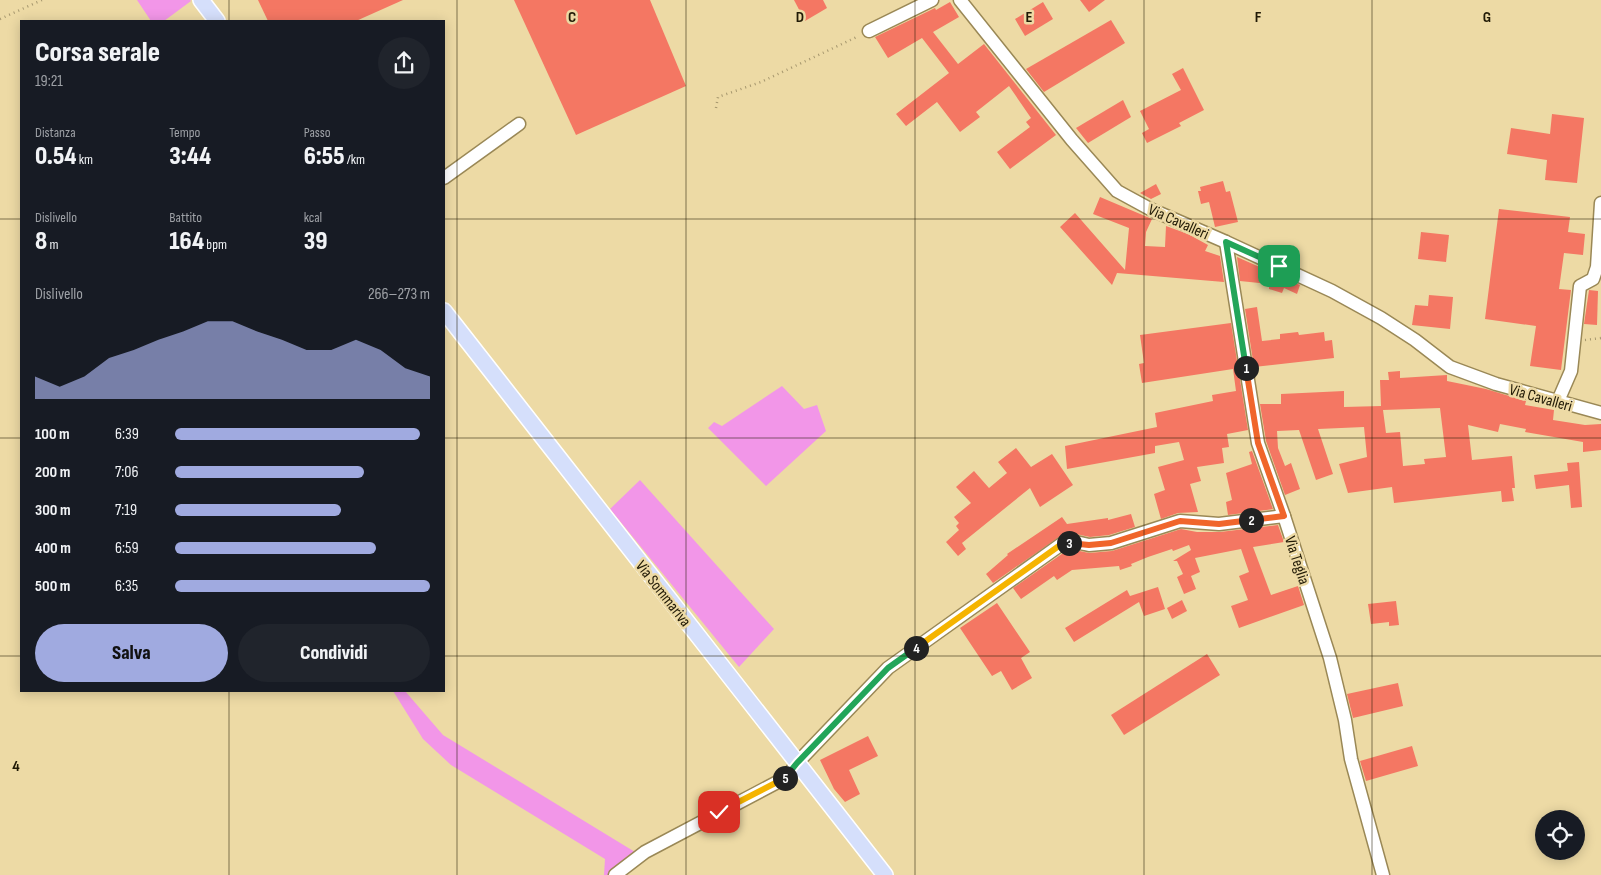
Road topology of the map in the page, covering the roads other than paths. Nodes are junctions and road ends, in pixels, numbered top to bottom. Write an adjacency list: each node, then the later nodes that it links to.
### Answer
1 (200, 0): 4 (main road)
2 (932, 0): 5 (street)
3 (960, 0): 9 (street, Via Cavalleri)
4 (216, 20)
5 (869, 31)
6 (519, 124): 7 (street)
7 (445, 177)
8 (1601, 203): 11 (street)
9 (1226, 242): 11 (street, Via Cavalleri); 13 (street, Via Teglia)
10 (445, 312): 14 (main road, Via Sommariva)
11 (1558, 401): 12 (street, Via Cavalleri)
12 (1601, 413)
13 (1284, 516): 14 (street); 17 (street, Via Teglia)
14 (797, 763): 15 (street); 16 (main road, Via Sommariva)
15 (615, 875)
16 (885, 875)
17 (1383, 875)

